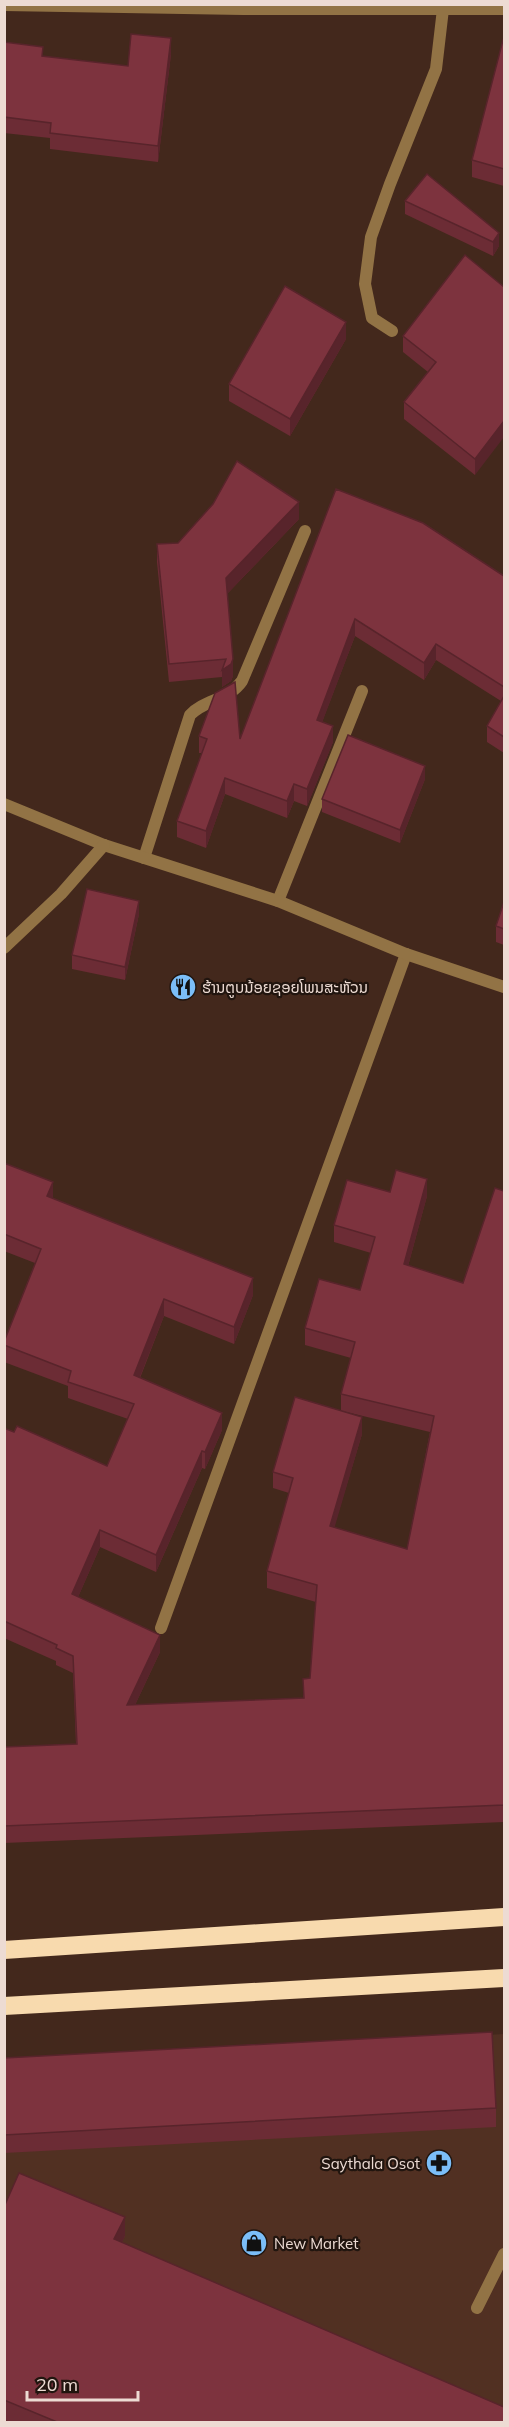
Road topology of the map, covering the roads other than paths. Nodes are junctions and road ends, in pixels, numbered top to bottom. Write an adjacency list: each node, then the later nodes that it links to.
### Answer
1 (4, 5): 2 (street)
2 (243, 7): 3 (street)
3 (443, 9): 4 (street); 5 (street)
4 (504, 9)
5 (392, 331)
6 (305, 531): 10 (street)
7 (362, 691): 11 (street)
8 (4, 804): 9 (street)
9 (104, 845): 10 (street); 12 (street)
10 (144, 858): 11 (street)
11 (278, 901): 13 (street)
12 (4, 948)
13 (406, 954): 14 (street); 15 (street)
14 (504, 987)
15 (161, 1628)
16 (504, 1917): 17 (highway)
17 (4, 1950)
18 (504, 1978): 19 (highway)
19 (4, 2006)
20 (504, 2254): 21 (street)
21 (477, 2308)

